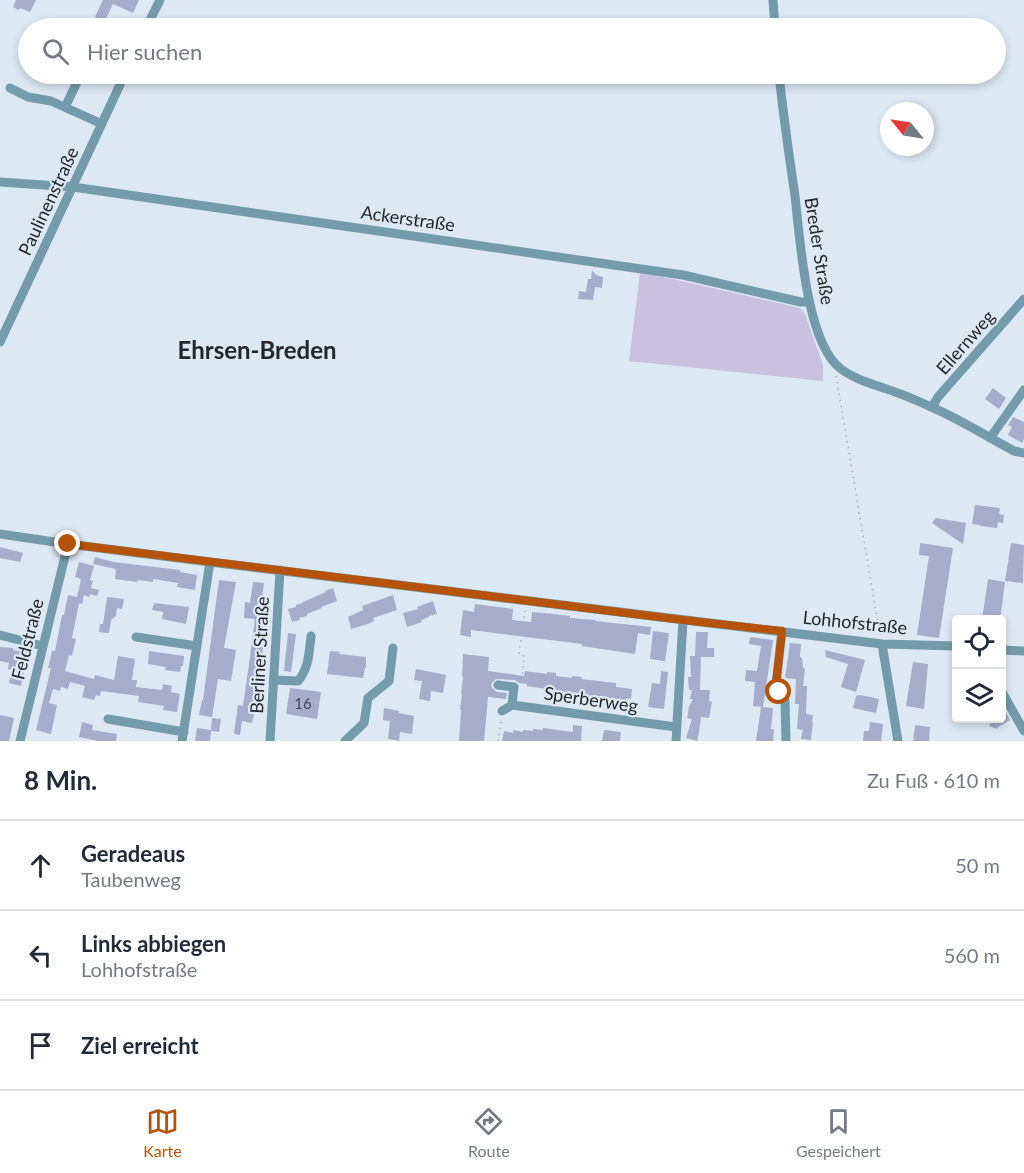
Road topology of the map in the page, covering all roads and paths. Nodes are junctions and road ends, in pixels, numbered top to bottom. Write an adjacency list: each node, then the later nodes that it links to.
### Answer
1 (160, 0): 3 (street)
2 (773, 0): 4 (street)
3 (151, 18)
4 (774, 18)
5 (76, 84): 9 (street)
6 (120, 84): 10 (street, Paulinenstraße)
7 (780, 84): 14 (street, Breder Straße)
8 (10, 88): 9 (street)
9 (65, 107): 10 (street)
10 (102, 124): 12 (street, Paulinenstraße)
11 (0, 182): 12 (street, Ackerstraße)
12 (73, 187): 14 (street, Ackerstraße); 15 (street, Paulinenstraße)
13 (1024, 299): 18 (street, Ellernweg)
14 (809, 302): 16 (street, Breder Straße)
15 (0, 342)
16 (837, 366): 18 (street, Breder Straße); 31 (path)
17 (1024, 390): 19 (street)
18 (932, 407): 19 (street, Breder Straße)
19 (990, 438): 20 (street, Breder Straße)
20 (1024, 453)
21 (0, 534): 22 (street, Lohhofstraße)
22 (68, 544): 23 (street, Lohhofstraße); 32 (street, Feldstraße)
23 (210, 562): 24 (street, Lohhofstraße); 33 (street)
24 (280, 570): 25 (street, Lohhofstraße); 38 (street, Berliner Straße)
25 (527, 601): 26 (street, Lohhofstraße); 40 (path)
26 (683, 620): 27 (street, Lohhofstraße); 45 (street)
27 (782, 631): 31 (street, Lohhofstraße); 53 (street)
28 (0, 634): 32 (street)
29 (311, 636): 38 (street)
30 (136, 637): 33 (street)
31 (882, 644): 34 (street, Lohhofstraße); 54 (street)
32 (42, 646): 48 (street, Feldstraße)
33 (196, 646): 47 (street)
34 (952, 646)
35 (393, 648): 50 (street)
36 (1006, 650): 37 (street)
37 (1024, 651)
38 (274, 680): 49 (street, Berliner Straße)
39 (498, 685): 42 (street)
40 (521, 686)
41 (1006, 699): 46 (street)
42 (512, 705): 43 (street); 45 (street, Sperberweg)
43 (502, 711): 51 (path)
44 (108, 719): 47 (street)
45 (676, 727): 52 (street)
46 (1024, 732)
47 (183, 737)
48 (20, 741)
49 (270, 741)
50 (345, 741)
51 (498, 741)
52 (676, 741)
53 (786, 741)
54 (898, 741)

